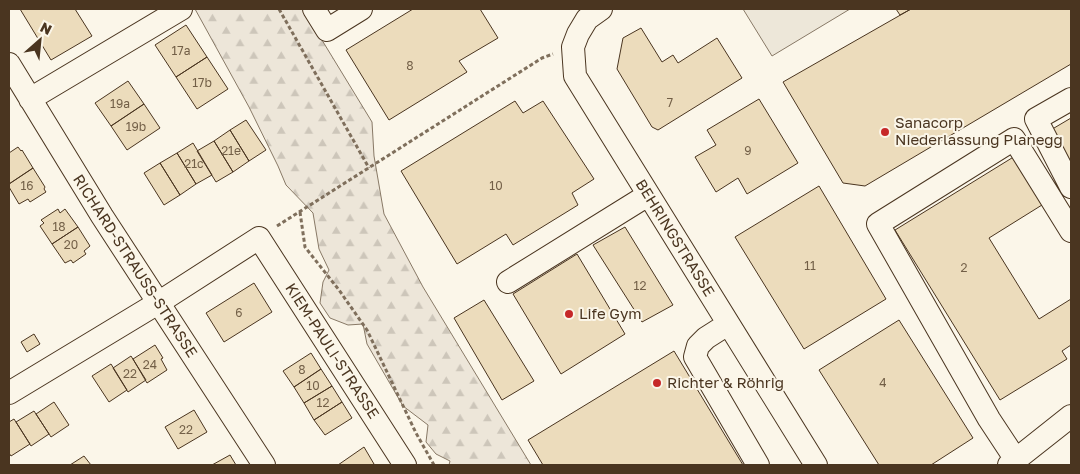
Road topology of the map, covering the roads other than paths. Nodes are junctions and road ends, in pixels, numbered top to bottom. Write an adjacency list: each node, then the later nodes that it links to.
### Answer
1 (180, 9): 7 (street)
2 (314, 9): 3 (street)
3 (361, 9)
4 (601, 9): 5 (street)
5 (578, 17): 10 (street, BEHRINGSTRASSE)
6 (9, 64): 7 (street, RICHARD-STRAUSS-STRASSE)
7 (30, 99): 13 (street, RICHARD-STRAUSS-STRASSE)
8 (1071, 99): 9 (street)
9 (1071, 187)
10 (648, 195): 12 (street); 14 (street, BEHRINGSTRASSE)
11 (1071, 231): 17 (street)
12 (508, 282)
13 (158, 303): 15 (street); 18 (street, RICHARD-STRAUSS-STRASSE); 19 (street, KIEM-PAULI-STRASSE)
14 (728, 324): 20 (street); 21 (street, BEHRINGSTRASSE)
15 (9, 393)
16 (1071, 416): 17 (street)
17 (1012, 462)
18 (264, 465)
19 (406, 465)
20 (758, 465)
21 (816, 465)

